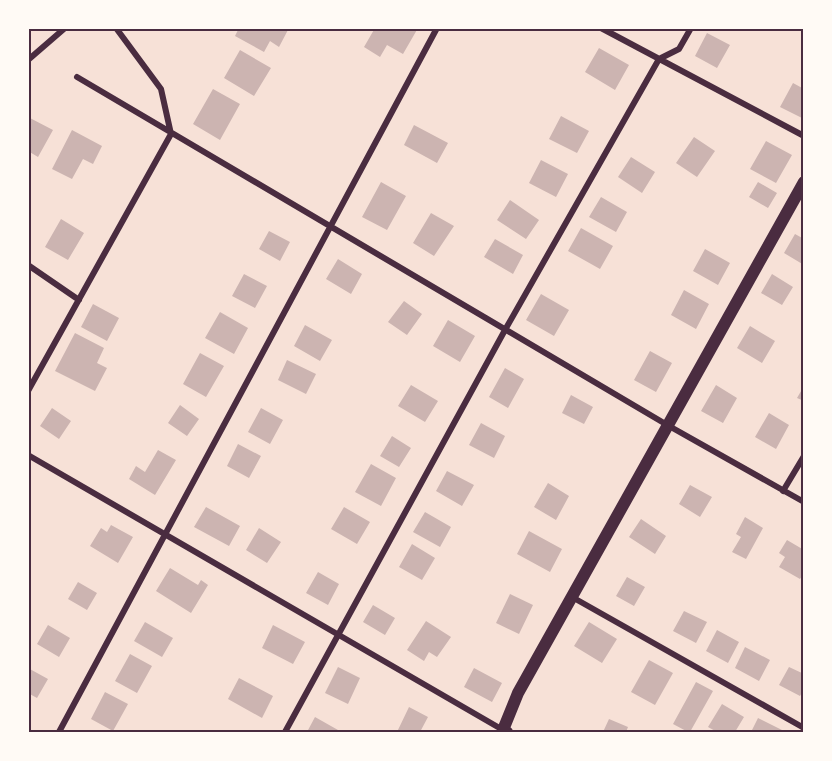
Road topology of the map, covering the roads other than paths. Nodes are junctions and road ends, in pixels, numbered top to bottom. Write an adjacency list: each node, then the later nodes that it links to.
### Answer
1 (65, 28): 7 (street)
2 (117, 28): 9 (street)
3 (437, 28): 12 (street)
4 (601, 28): 6 (street)
5 (691, 28): 6 (street)
6 (659, 59): 10 (street); 15 (street)
7 (28, 60)
8 (77, 77): 9 (street)
9 (171, 134): 12 (street); 14 (street)
10 (804, 136)
11 (804, 182): 17 (main road)
12 (331, 228): 15 (street); 22 (street)
13 (28, 266): 14 (street)
14 (79, 300): 16 (street)
15 (505, 330): 17 (street); 24 (street)
16 (28, 391)
17 (669, 426): 20 (street); 23 (main road)
18 (28, 455): 22 (street)
19 (804, 456): 20 (street)
20 (783, 491): 21 (street)
21 (804, 502)
22 (165, 535): 24 (street); 26 (street)
23 (572, 597): 25 (street); 28 (main road)
24 (339, 635): 27 (street); 28 (street)
25 (804, 728)
26 (59, 732)
27 (285, 732)
28 (504, 732)

